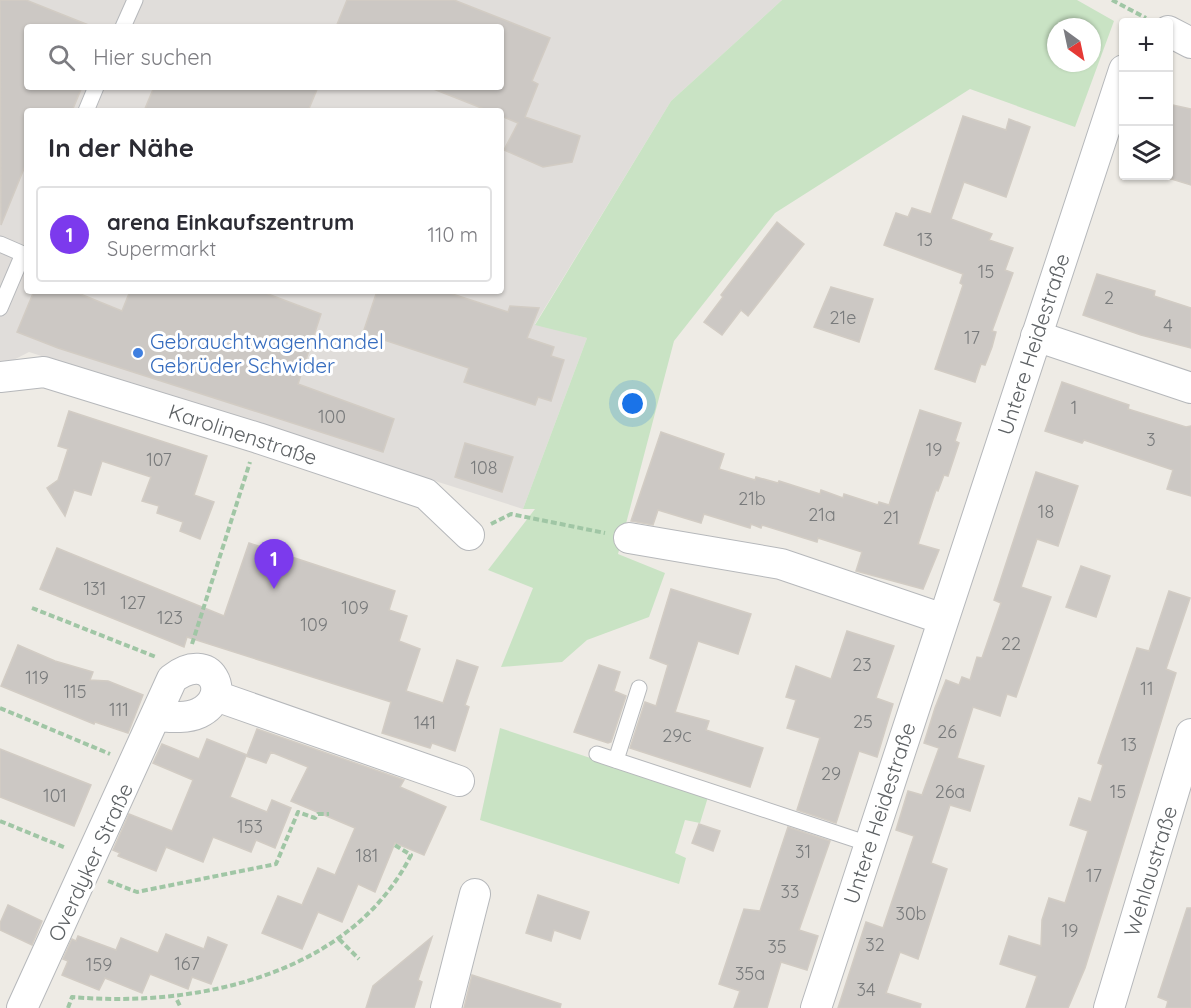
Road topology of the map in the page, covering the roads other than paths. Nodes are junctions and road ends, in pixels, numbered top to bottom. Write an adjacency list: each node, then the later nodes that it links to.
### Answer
1 (135, 0): 2 (lane)
2 (124, 24)
3 (1173, 34): 4 (street)
4 (1191, 43)
5 (1123, 72): 12 (street, Untere Heidestraße)
6 (95, 90): 7 (lane)
7 (87, 108)
8 (0, 244): 9 (lane)
9 (24, 250)
10 (24, 255): 11 (lane)
11 (0, 309)
12 (1036, 336): 14 (street); 17 (street, Untere Heidestraße)
13 (0, 377): 15 (street, Karolinenstraße)
14 (1191, 388)
15 (469, 535)
16 (629, 537): 17 (street)
17 (943, 619): 25 (street, Untere Heidestraße)
18 (639, 688): 23 (lane)
19 (216, 696): 20 (street); 20 (street, Overdyker Straße); 24 (street)
20 (156, 716): 27 (street, Overdyker Straße)
21 (1191, 734): 30 (street, Wehlaustraße)
22 (597, 754): 23 (lane)
23 (616, 760): 25 (lane)
24 (459, 781)
25 (869, 844): 29 (street, Untere Heidestraße)
26 (475, 894): 28 (street)
27 (22, 1008)
28 (446, 1008)
29 (816, 1008)
30 (1109, 1008)

